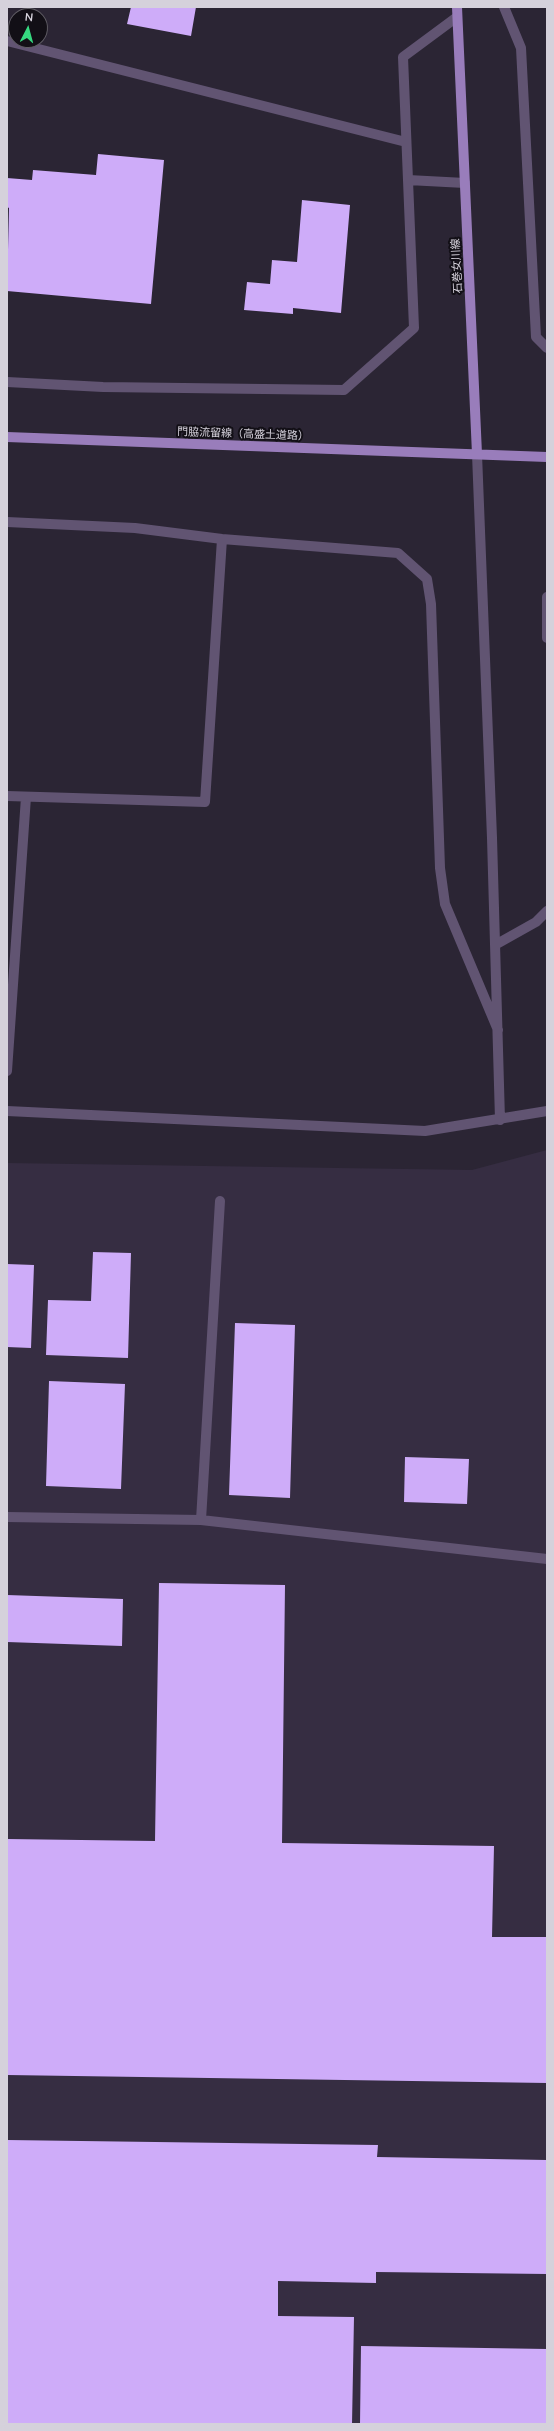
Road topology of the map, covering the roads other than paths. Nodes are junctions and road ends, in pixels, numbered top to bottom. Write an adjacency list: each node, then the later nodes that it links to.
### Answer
1 (504, 7): 7 (street)
2 (457, 12): 4 (street); 6 (main road, 石巻女川線)
3 (7, 41): 4 (street)
4 (406, 142): 5 (street)
5 (408, 180): 6 (street); 8 (street)
6 (465, 183): 10 (main road, 石巻女川線)
7 (547, 348)
8 (7, 382)
9 (7, 437): 10 (main road, 門脇流留線（高盛土道路）)
10 (477, 454): 11 (main road); 19 (street)
11 (547, 457)
12 (7, 522): 13 (street)
13 (222, 539): 17 (street); 20 (street)
14 (547, 597): 15 (street)
15 (547, 638)
16 (7, 796): 17 (street)
17 (26, 797): 21 (street)
18 (547, 911): 19 (street)
19 (495, 945): 20 (street)
20 (498, 1030): 24 (street)
21 (7, 1071)
22 (7, 1111): 24 (street)
23 (547, 1111): 24 (street)
24 (500, 1120)
25 (220, 1201): 27 (street)
26 (7, 1518): 27 (street)
27 (201, 1520): 28 (street)
28 (547, 1559)

